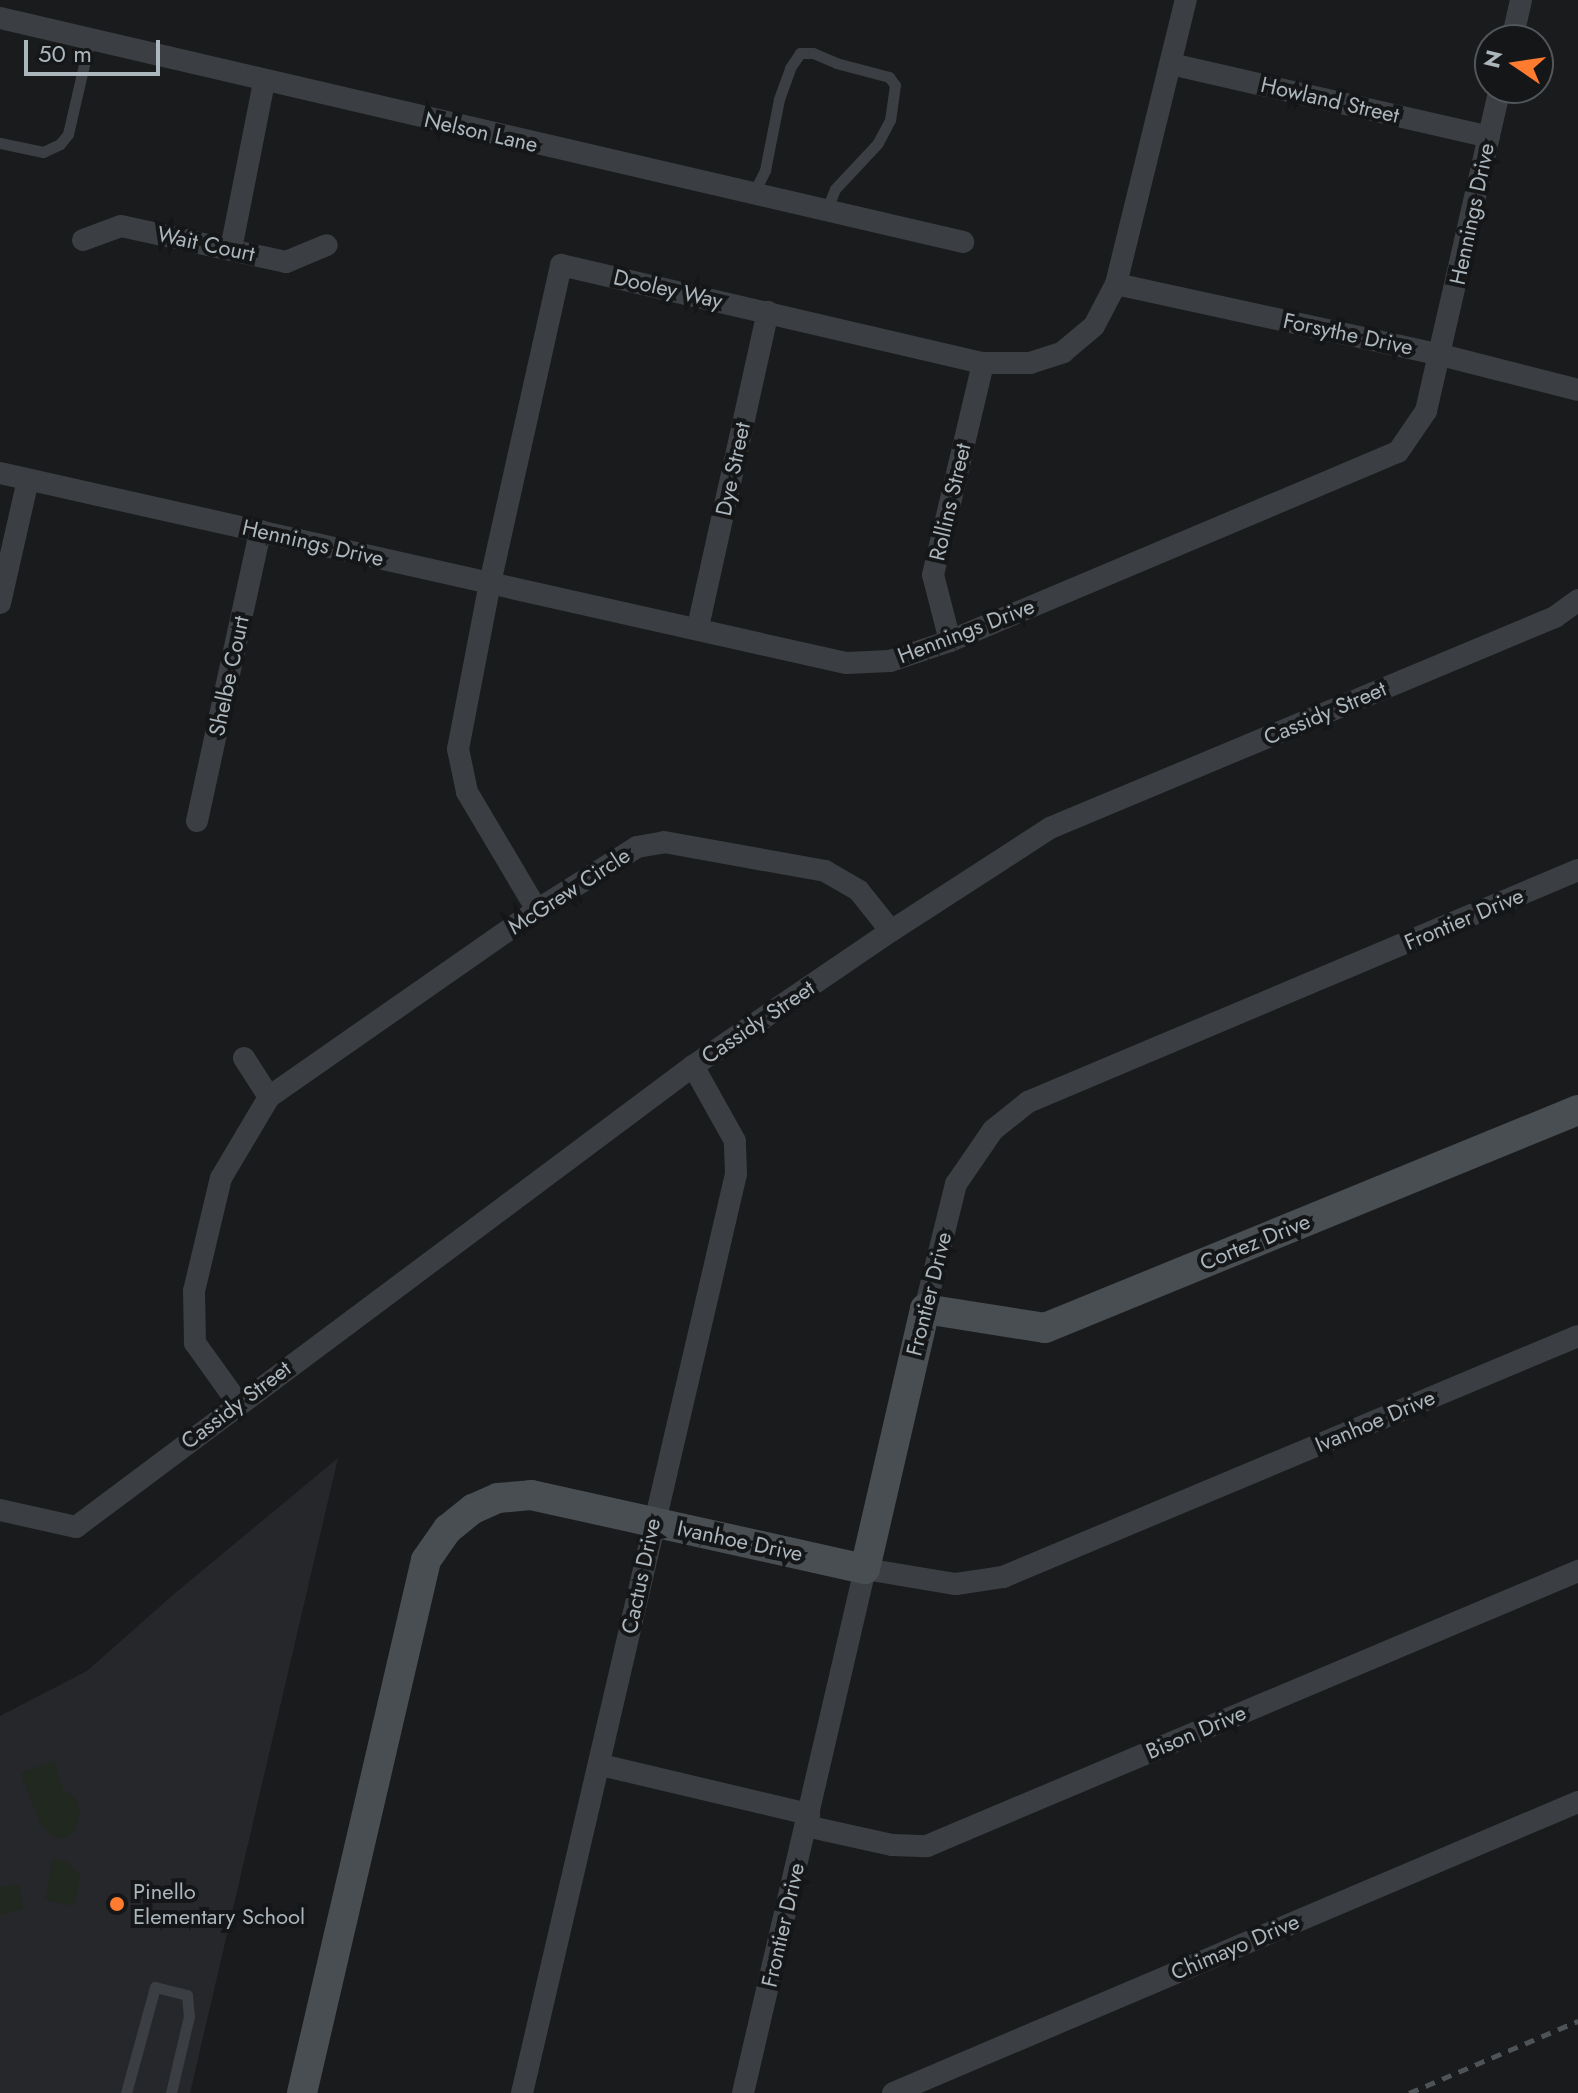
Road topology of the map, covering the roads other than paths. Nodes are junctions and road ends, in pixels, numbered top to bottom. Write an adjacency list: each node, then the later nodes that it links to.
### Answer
1 (1186, 0): 6 (street, Dooley Way)
2 (1521, 0): 4 (street)
3 (0, 18): 5 (street, Nelson Lane)
4 (1516, 24)
5 (90, 39): 7 (street, Nelson Lane); 10 (lane)
6 (1171, 64): 9 (street, Howland Street); 17 (street, Dooley Way)
7 (264, 82): 11 (street, Nelson Lane); 16 (street)
8 (1496, 104): 9 (street, Hennings Drive)
9 (1489, 137): 19 (street, Hennings Drive)
10 (0, 143)
11 (753, 194): 12 (street, Nelson Lane); 12 (lane)
12 (826, 211): 14 (street, Nelson Lane)
13 (83, 240): 16 (street, Wait Court)
14 (963, 242)
15 (327, 245): 16 (street, Wait Court)
16 (231, 249)
17 (1116, 284): 19 (street, Forsythe Drive); 20 (street, Dooley Way)
18 (768, 312): 20 (street, Dooley Way); 25 (street, Dooley Way); 28 (street, Dye Street)
19 (1441, 355): 21 (street, Forsythe Drive); 29 (street, Hennings Drive)
20 (983, 363): 29 (street, Rollins Street)
21 (1578, 390)
22 (0, 473): 23 (street, Hennings Drive)
23 (28, 480): 24 (street, Hennings Drive); 27 (street)
24 (260, 531): 25 (street, Hennings Drive); 30 (street, Shelbe Court)
25 (490, 583): 28 (street, Hennings Drive); 32 (street, Dooley Way)
26 (1578, 600): 33 (street, Cassidy Street)
27 (0, 603)
28 (698, 627): 29 (street, Hennings Drive)
29 (950, 641)
30 (197, 821)
31 (1578, 870): 38 (street, Frontier Drive)
32 (537, 910): 33 (street, McGrew Circle); 36 (street, McGrew Circle)
33 (891, 931): 35 (street, Cassidy Street)
34 (244, 1058): 36 (street)
35 (693, 1066): 40 (street, Cassidy Street); 42 (street, Cactus Drive)
36 (269, 1097): 40 (street, McGrew Circle)
37 (1578, 1110): 38 (street, Cortez Drive)
38 (925, 1309): 43 (street, Frontier Drive)
39 (1578, 1336): 43 (street, Ivanhoe Drive)
40 (238, 1403): 41 (street, Cassidy Street)
41 (0, 1510)
42 (653, 1522): 43 (street, Ivanhoe Drive); 45 (street, Cactus Drive); 50 (street, Ivanhoe Drive)
43 (865, 1569): 47 (street, Frontier Drive)
44 (1578, 1571): 47 (street, Bison Drive)
45 (601, 1765): 47 (street, Bison Drive); 51 (street, Cactus Drive)
46 (1578, 1802): 53 (street, Chimayo Drive)
47 (808, 1820): 52 (street, Frontier Drive)
48 (126, 2093): 49 (lane)
49 (171, 2093)
50 (302, 2093)
51 (522, 2093)
52 (743, 2093)
53 (893, 2093)

